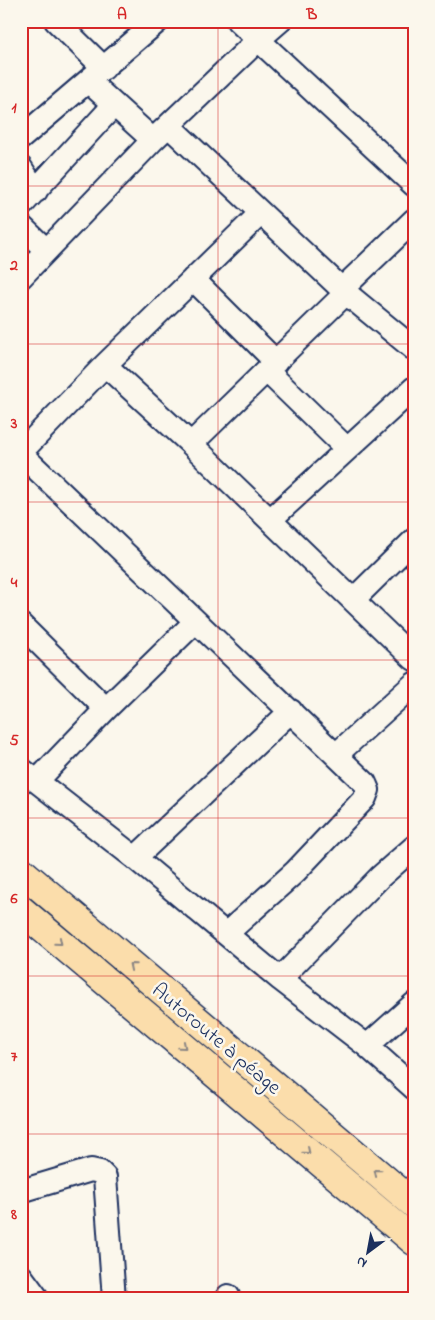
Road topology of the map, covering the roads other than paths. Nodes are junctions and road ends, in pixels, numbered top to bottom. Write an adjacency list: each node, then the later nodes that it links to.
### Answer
1 (56, 21): 6 (street)
2 (158, 21): 6 (street)
3 (238, 21): 5 (street)
4 (280, 21): 5 (street)
5 (257, 41): 8 (street); 11 (street)
6 (96, 74): 7 (street); 9 (street)
7 (114, 105): 8 (street); 12 (street)
8 (161, 133): 13 (street); 16 (street)
9 (21, 138)
10 (21, 168): 12 (street)
11 (414, 185)
12 (29, 199)
13 (261, 213): 18 (street); 19 (street)
14 (414, 220): 19 (street)
15 (21, 226): 16 (street)
16 (46, 250): 17 (street)
17 (21, 277)
18 (193, 278): 21 (street); 22 (street)
19 (344, 291): 20 (street); 22 (street)
20 (414, 349)
21 (105, 365): 24 (street); 26 (street)
22 (272, 366): 24 (street); 25 (street)
23 (414, 388): 25 (street)
24 (191, 444): 27 (street)
25 (347, 450): 27 (street)
26 (21, 453): 30 (street)
27 (270, 520): 29 (street)
28 (414, 540): 29 (street)
29 (353, 600): 32 (street)
30 (195, 622): 34 (street); 35 (street)
31 (21, 625): 34 (street)
32 (414, 659)
33 (414, 684): 36 (street)
34 (106, 709): 37 (street)
35 (291, 712): 36 (street); 39 (street)
36 (337, 754): 42 (street)
37 (29, 775): 39 (street)
38 (414, 847): 43 (street)
39 (135, 858): 42 (street)
40 (21, 871): 48 (highway, Autoroute à péage, one-way to 40)
41 (21, 910): 49 (highway, one-way to 49)
42 (227, 933): 43 (street)
43 (280, 979): 45 (street)
44 (414, 1004): 45 (street)
45 (367, 1046): 46 (street)
46 (414, 1088)
47 (21, 1191): 52 (street)
48 (414, 1204)
49 (414, 1242)
50 (21, 1276): 51 (street)
51 (38, 1299)
52 (114, 1299)

